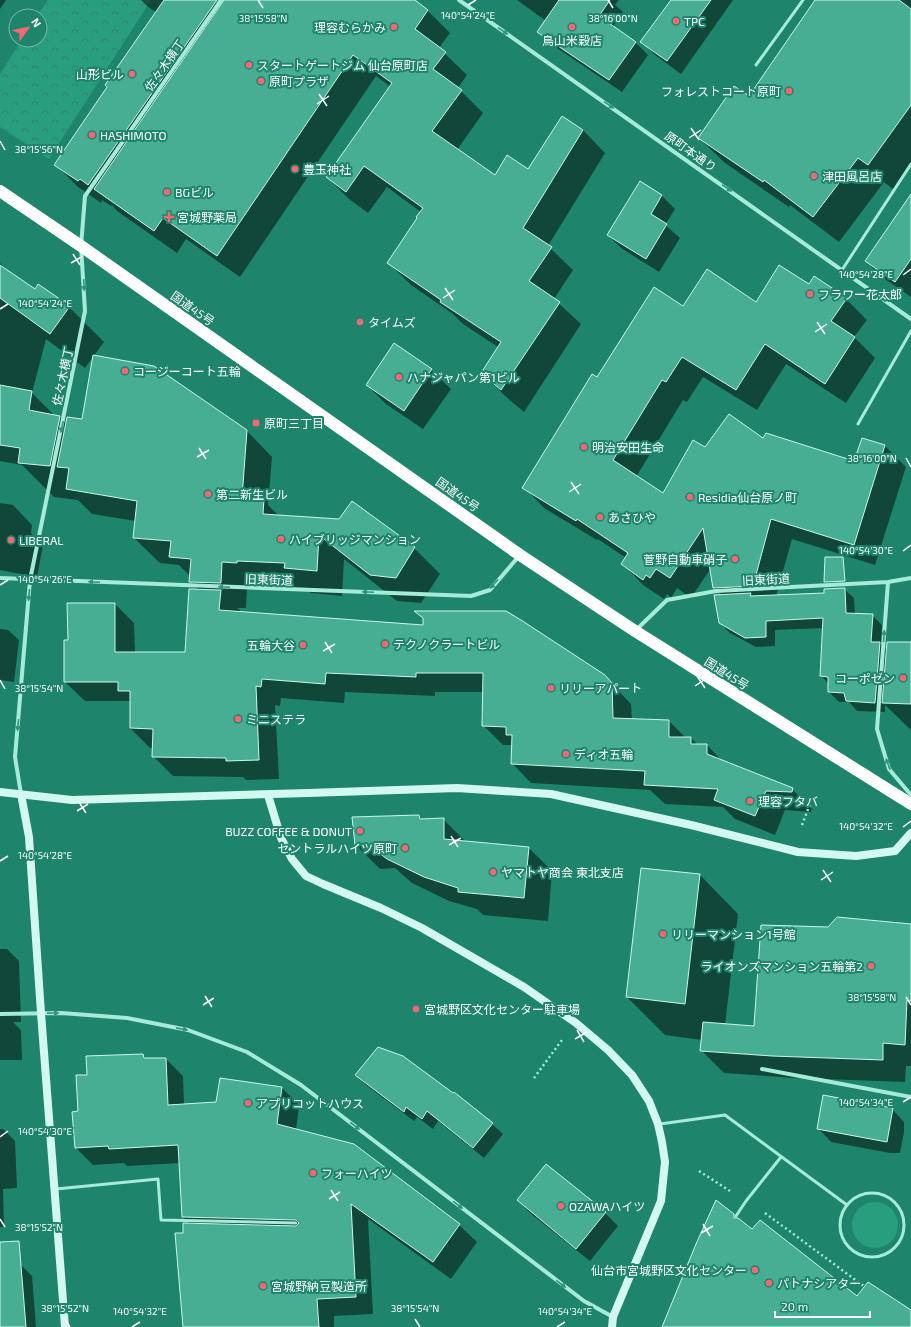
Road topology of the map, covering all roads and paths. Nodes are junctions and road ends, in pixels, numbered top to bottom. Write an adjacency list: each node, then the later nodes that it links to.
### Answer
1 (221, 0): 7 (street, 佐々木横丁)
2 (459, 0): 8 (street, 原町本通り, one-way to 8)
3 (803, 0): 4 (lane)
4 (756, 65)
5 (911, 164): 8 (lane)
6 (0, 191): 7 (highway, 国道45号)
7 (82, 246): 12 (highway, 国道45号); 15 (street, 佐々木横丁, one-way to 15)
8 (842, 270): 9 (street, 原町本通り)
9 (911, 318)
10 (911, 331): 11 (lane)
11 (858, 424)
12 (520, 555): 15 (street, 旧東街道, one-way to 15); 17 (highway, 国道45号)
13 (0, 578): 15 (street, 旧東街道)
14 (911, 578): 16 (street, 旧東街道)
15 (30, 580): 19 (street, 佐々木横丁, one-way to 19)
16 (888, 582): 17 (street, 旧東街道); 21 (street, one-way to 16)
17 (635, 631): 23 (highway, 国道45号)
18 (0, 792): 19 (street)
19 (21, 794): 20 (street); 27 (street)
20 (268, 795): 25 (street); 32 (street)
21 (911, 795)
22 (812, 799): 24 (path)
23 (911, 804)
24 (802, 825)
25 (911, 833)
26 (0, 1014): 27 (street)
27 (41, 1014): 35 (street); 42 (street, one-way to 42)
28 (558, 1045): 30 (path)
29 (762, 1069): 31 (street)
30 (534, 1078)
31 (911, 1097)
32 (658, 1124): 33 (lane); 42 (street)
33 (781, 1157): 37 (lane); 39 (lane)
34 (699, 1171): 36 (path)
35 (54, 1189): 40 (lane); 43 (street)
36 (730, 1191)
37 (847, 1205): 37 (lane)
38 (765, 1213): 41 (path)
39 (736, 1216)
40 (296, 1224)
41 (865, 1287)
42 (613, 1317): 44 (street)
43 (65, 1327)
44 (612, 1327)

